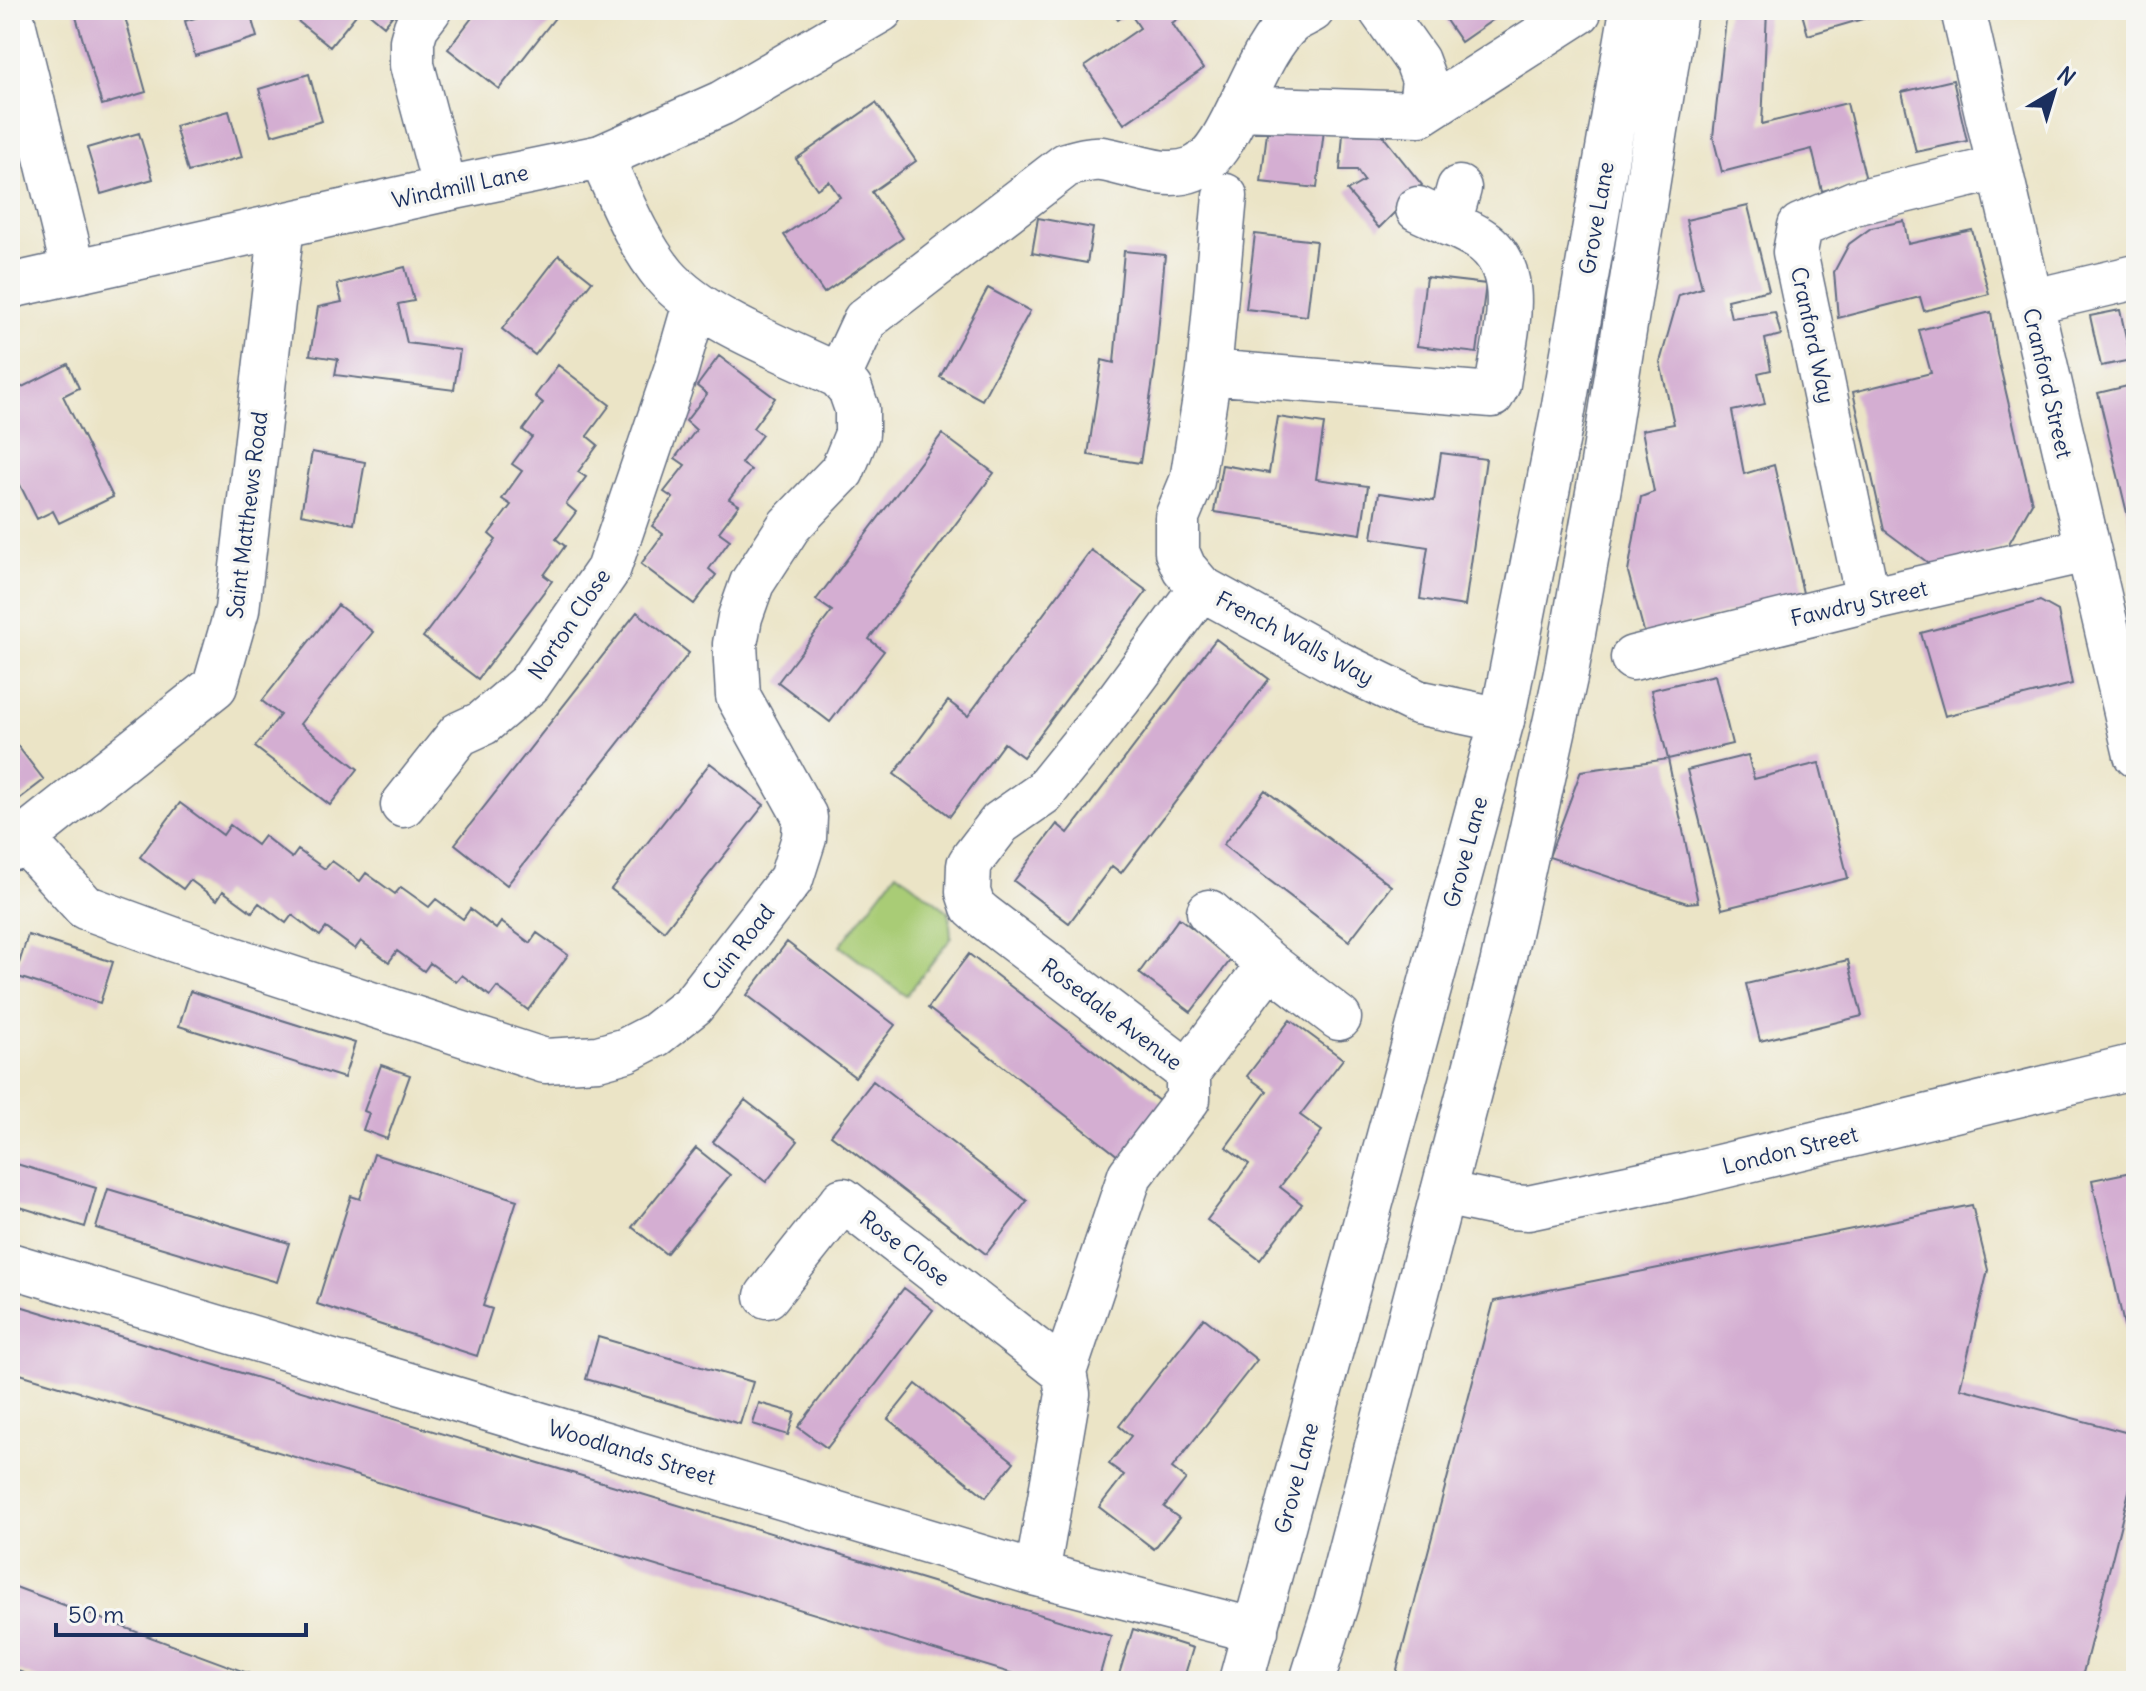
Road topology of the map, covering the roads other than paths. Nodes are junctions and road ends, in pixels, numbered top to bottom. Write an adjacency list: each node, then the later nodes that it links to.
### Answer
1 (10, 10): 18 (street)
2 (429, 10): 15 (street)
3 (1312, 10): 10 (street, French Walls Way)
4 (1381, 10): 11 (street)
5 (1632, 10): 29 (street, Grove Lane)
6 (1675, 10): 38 (street, Grove Lane)
7 (1963, 10): 13 (street, Cranford Street)
8 (1579, 12): 11 (street)
9 (855, 16): 12 (street, Windmill Lane)
10 (1239, 108): 11 (street); 14 (street, French Walls Way)
11 (1420, 114)
12 (601, 157): 15 (street, Windmill Lane); 22 (street)
13 (1998, 168): 21 (street, Cranford Street); 27 (street, Cranford Way)
14 (1220, 174): 23 (street, French Walls Way); 24 (street)
15 (445, 189): 17 (street, Windmill Lane)
16 (1442, 207): 23 (street)
17 (282, 225): 18 (street, Windmill Lane); 32 (street, Saint Matthews Road)
18 (74, 271): 20 (street, Windmill Lane)
19 (2136, 277): 21 (street)
20 (10, 286)
21 (2030, 302): 25 (street, Cranford Street)
22 (695, 304): 24 (street); 31 (street, Norton Close)
23 (1209, 372): 26 (street, French Walls Way)
24 (839, 376): 32 (street, Cuin Road)
25 (2086, 550): 27 (street, Fawdry Street); 30 (street, Cranford Street)
26 (1201, 588): 29 (street, French Walls Way); 37 (street, Rosedale Avenue)
27 (1868, 600): 28 (street, Fawdry Street)
28 (1633, 658)
29 (1502, 720): 43 (street, Grove Lane)
30 (2136, 755)
31 (403, 805)
32 (16, 844)
33 (1209, 912): 34 (street)
34 (1269, 964): 35 (street); 37 (street)
35 (1339, 1018)
36 (2136, 1066): 38 (street, London Street)
37 (1188, 1072): 41 (street, Rosedale Avenue)
38 (1443, 1193): 45 (street, Grove Lane)
39 (10, 1265): 42 (street, Woodlands Street)
40 (767, 1296): 41 (street, Rose Close)
41 (1064, 1372): 42 (street, Rosedale Avenue)
42 (1037, 1574): 43 (street, Woodlands Street)
43 (1256, 1631): 44 (street, Grove Lane)
44 (1241, 1681)
45 (1312, 1681)

